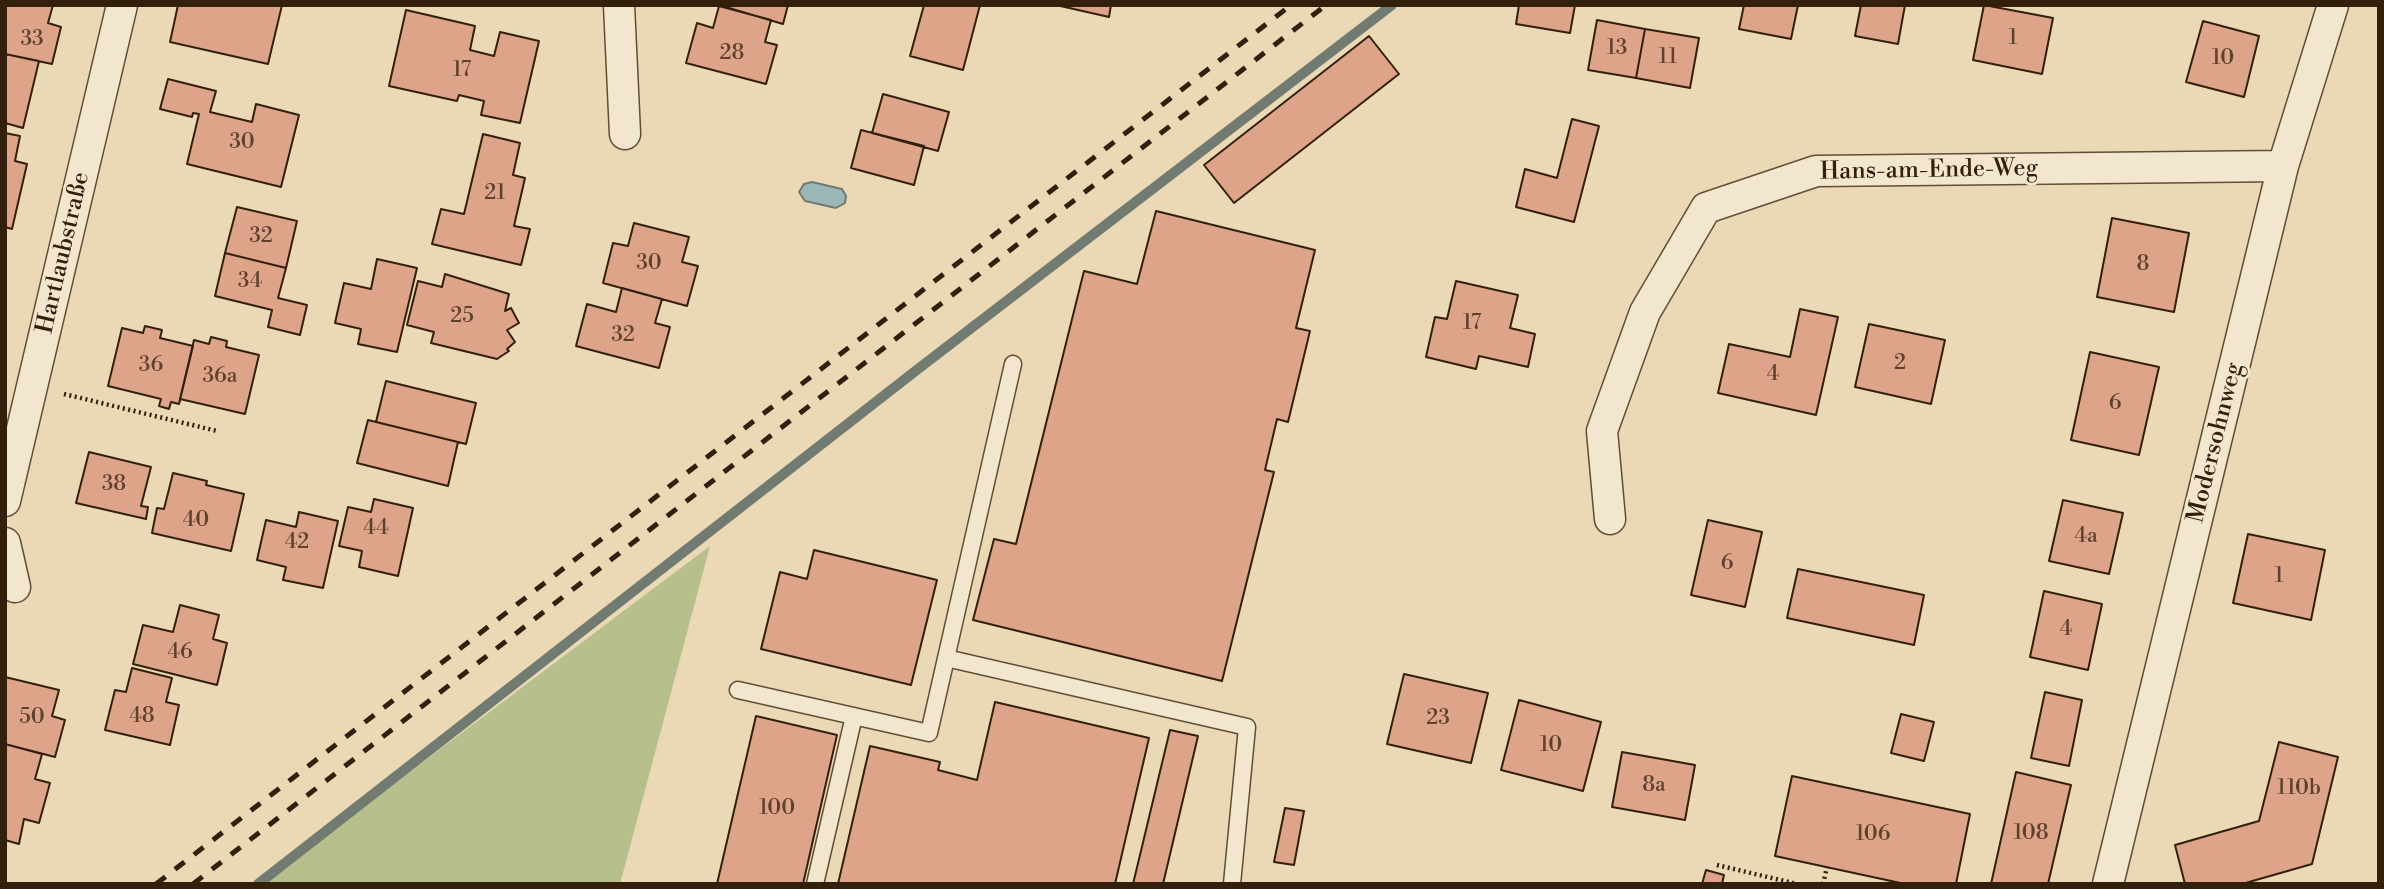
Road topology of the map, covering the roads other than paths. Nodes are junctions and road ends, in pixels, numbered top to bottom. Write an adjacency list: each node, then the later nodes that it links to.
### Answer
1 (122, 5): 7 (street, Hartlaubstraße)
2 (619, 5): 4 (street)
3 (2333, 5): 5 (street, Modersohnweg)
4 (625, 134)
5 (2283, 166): 8 (street, Hans-am-Ende-Weg); 16 (street, Modersohnweg)
6 (1013, 365): 11 (lane)
7 (5, 500)
8 (1610, 519)
9 (5, 543): 10 (street)
10 (15, 587)
11 (946, 658): 13 (lane); 15 (lane)
12 (738, 690): 13 (lane)
13 (854, 716): 14 (lane)
14 (815, 884)
15 (1232, 884)
16 (2108, 884)

